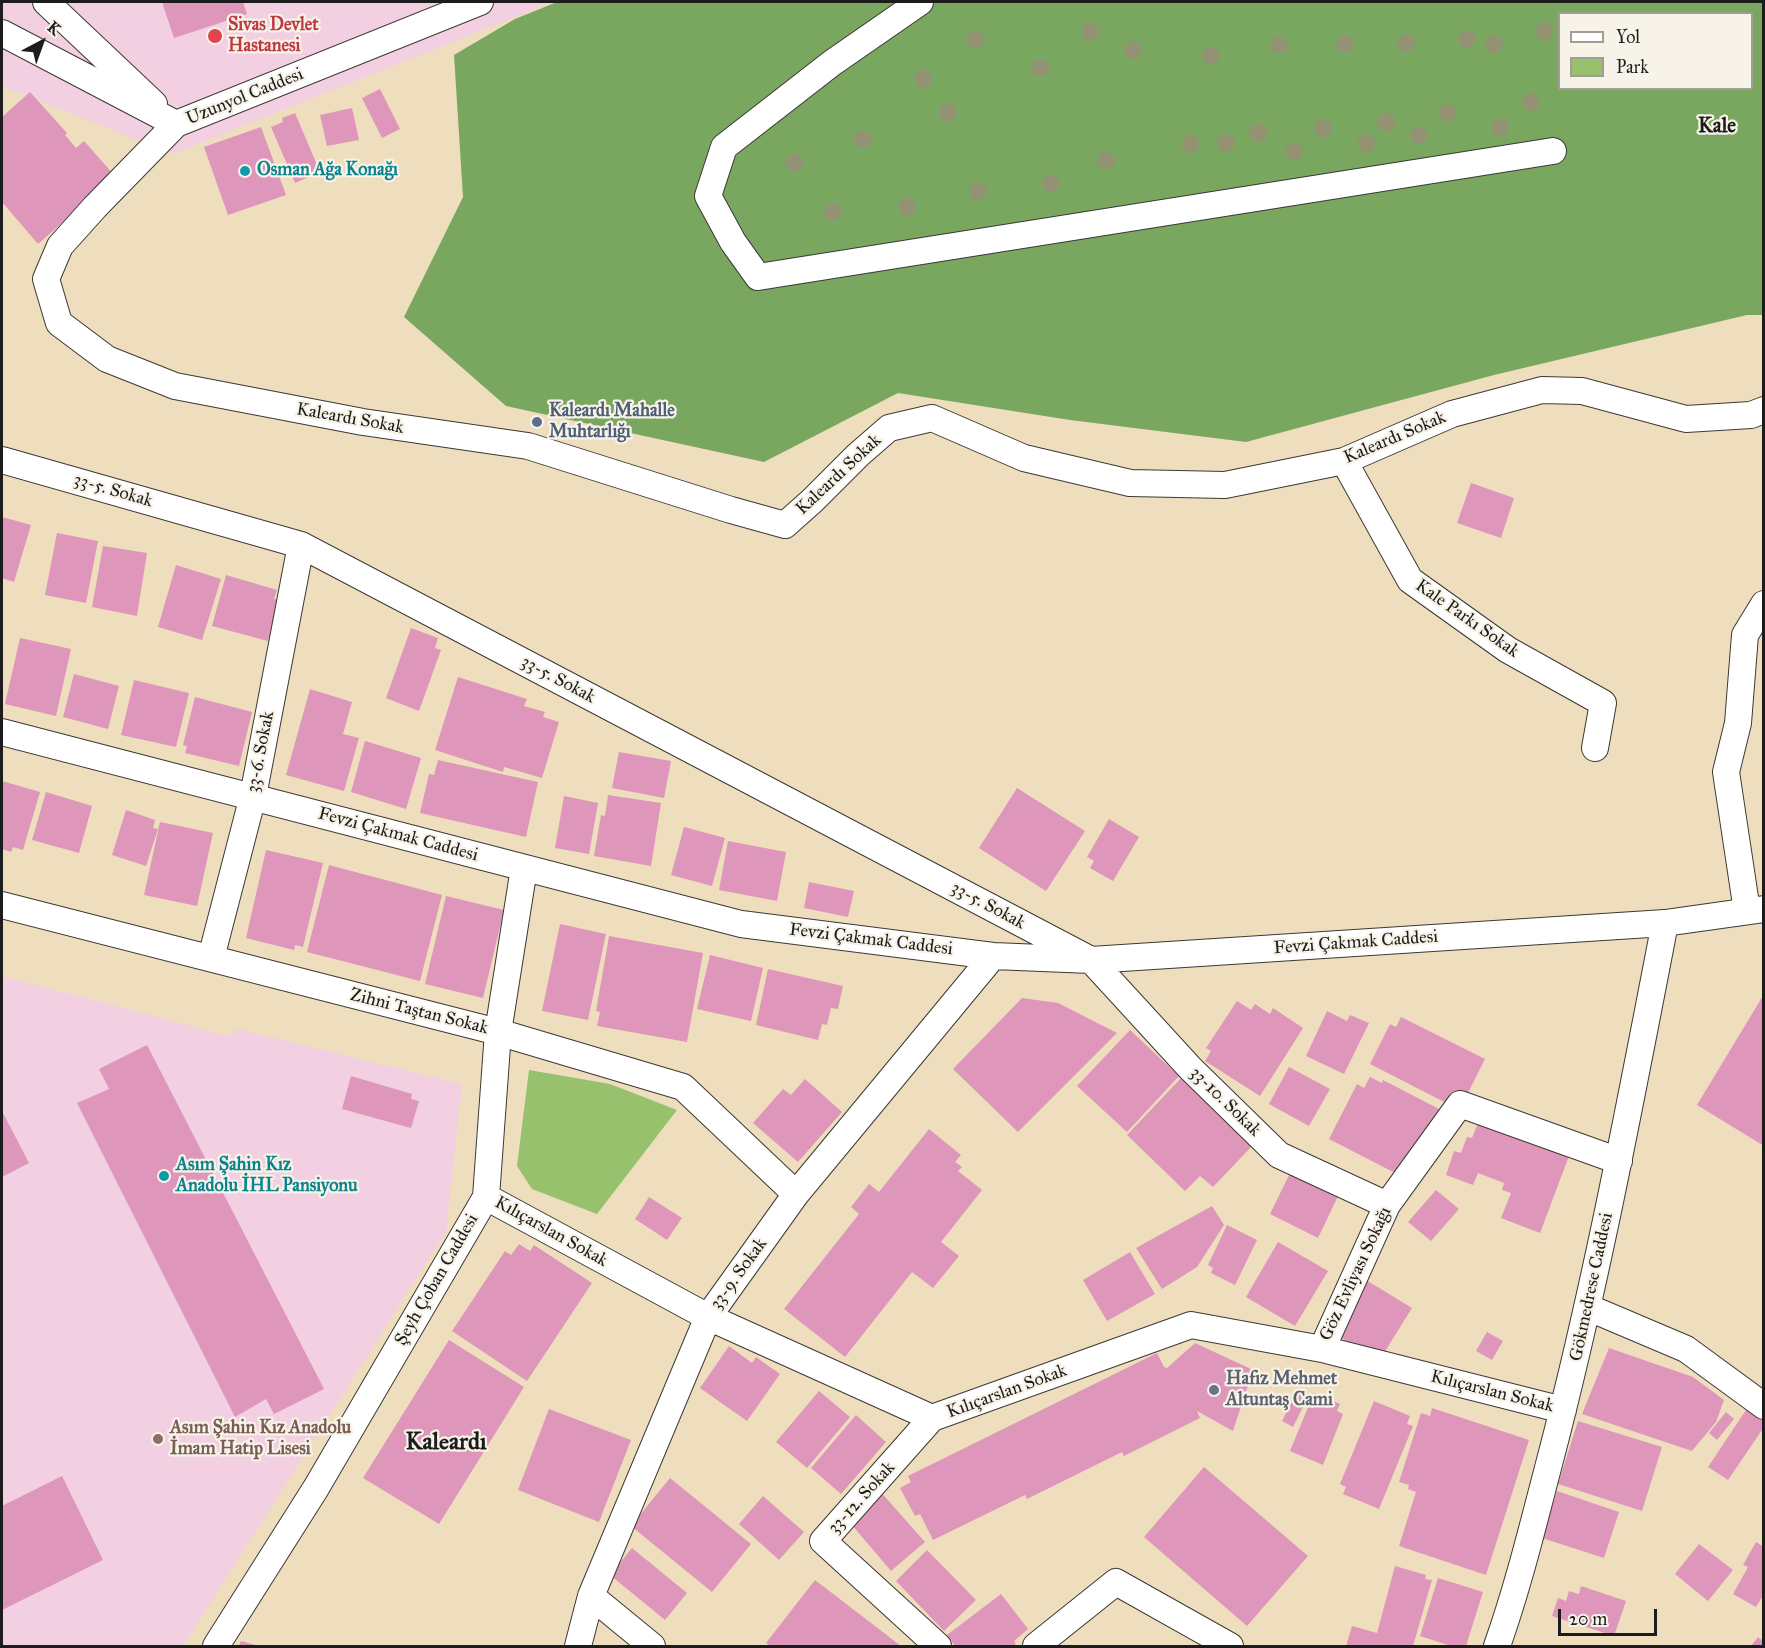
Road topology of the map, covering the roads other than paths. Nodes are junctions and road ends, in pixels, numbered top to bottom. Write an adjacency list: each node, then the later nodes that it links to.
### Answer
1 (46, 2): 5 (street, Uzunyol Caddesi)
2 (480, 2): 5 (street, Uzunyol Caddesi)
3 (920, 2): 6 (street)
4 (2, 33): 5 (street, Uzunyol Caddesi)
5 (176, 124): 9 (street, Kaleardı Sokak)
6 (1553, 151)
7 (1764, 410): 9 (street, Kaleardı Sokak)
8 (2, 460): 10 (street, 33-5. Sokak)
9 (1344, 461): 13 (street, Kale Parkı Sokak)
10 (301, 545): 14 (street, 33-6. Sokak); 21 (street, 33-5. Sokak)
11 (1764, 604): 17 (street)
12 (2, 732): 14 (street, Fevzi Çakmak Caddesi)
13 (1595, 748)
14 (252, 796): 15 (street, Fevzi Çakmak Caddesi); 20 (street, 33-6. Sokak)
15 (524, 868): 19 (street, Fevzi Çakmak Caddesi); 22 (street, Şeyh Çoban Caddesi)
16 (2, 905): 20 (street, Zihni Taştan Sokak)
17 (1755, 910): 18 (street, Fevzi Çakmak Caddesi)
18 (1665, 923): 21 (street, Fevzi Çakmak Caddesi); 23 (street, Gökmedrese Caddesi)
19 (993, 956): 21 (street, Fevzi Çakmak Caddesi); 24 (street, 33-9. Sokak)
20 (211, 958): 22 (street, Zihni Taştan Sokak)
21 (1091, 960): 26 (street, 33-10. Sokak)
22 (498, 1032): 24 (street, Zihni Taştan Sokak); 25 (street, Şeyh Çoban Caddesi)
23 (1619, 1161): 26 (street, Göz Evliyası Sokağı); 27 (street, Gökmedrese Caddesi)
24 (796, 1194): 28 (street, 33-9. Sokak)
25 (486, 1197): 28 (street, Kılıçarslan Sokak); 35 (street, Şeyh Çoban Caddesi)
26 (1387, 1205): 29 (street, Göz Evliyası Sokağı)
27 (1587, 1307): 30 (street); 31 (street, Gökmedrese Caddesi)
28 (708, 1317): 32 (street, Kılıçarslan Sokak); 33 (street, 33-9. Sokak)
29 (1322, 1349): 31 (street, Kılıçarslan Sokak); 32 (street, Kılıçarslan Sokak)
30 (1764, 1406)
31 (1563, 1410): 40 (street, Gökmedrese Caddesi)
32 (932, 1418): 34 (street, 33-12. Sokak)
33 (591, 1596): 36 (street, 33-9. Sokak); 37 (street)
34 (935, 1646)
35 (216, 1647)
36 (578, 1647)
37 (652, 1647)
38 (1036, 1647): 39 (street)
39 (1230, 1647)
40 (1497, 1647)

